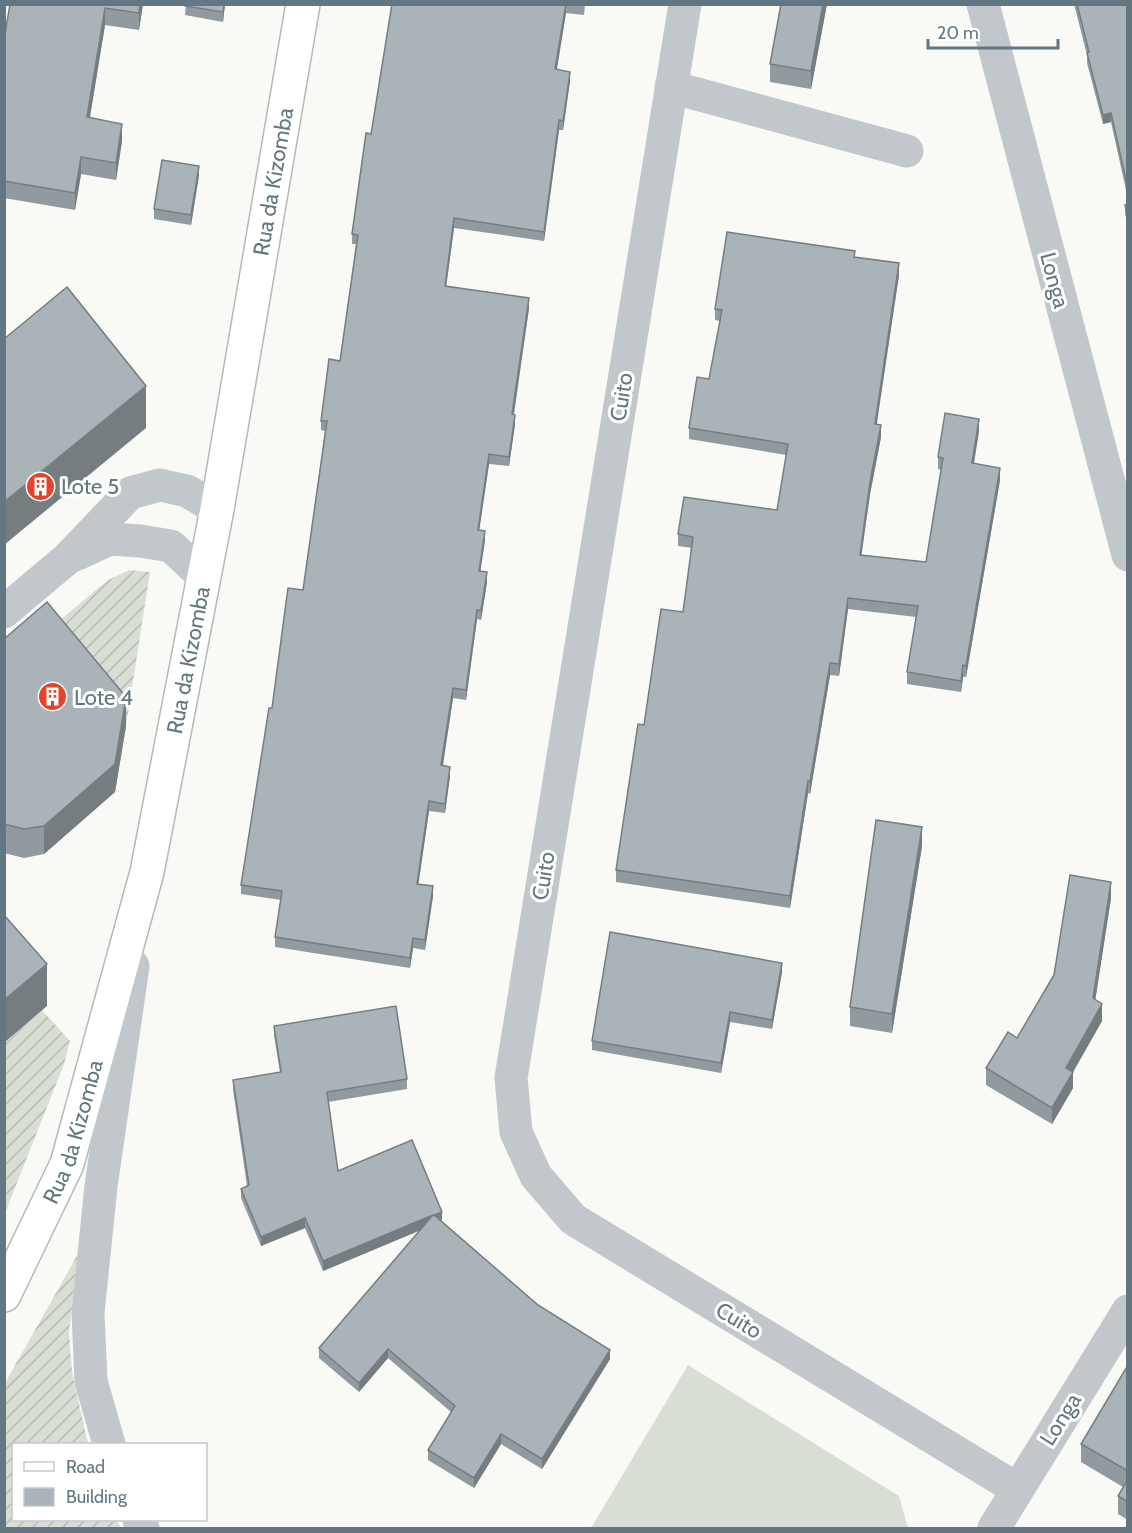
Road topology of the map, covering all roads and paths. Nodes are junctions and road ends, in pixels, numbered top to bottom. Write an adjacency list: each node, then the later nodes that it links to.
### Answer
1 (303, 4): 6 (main road, Rua da Kizomba)
2 (685, 4): 4 (street, Cuito)
3 (983, 4): 7 (street, Longa)
4 (671, 87): 5 (street); 15 (street, Cuito)
5 (907, 152)
6 (218, 509): 8 (street); 9 (main road, Rua da Kizomba)
7 (1128, 555)
8 (68, 558): 9 (street); 10 (street)
9 (204, 577): 11 (main road, Rua da Kizomba)
10 (4, 612)
11 (147, 872): 12 (main road, Rua da Kizomba); 14 (street)
12 (4, 1295)
13 (1128, 1311): 15 (street, Longa)
14 (109, 1443)
15 (1017, 1489): 16 (street, Longa)
16 (994, 1528)

